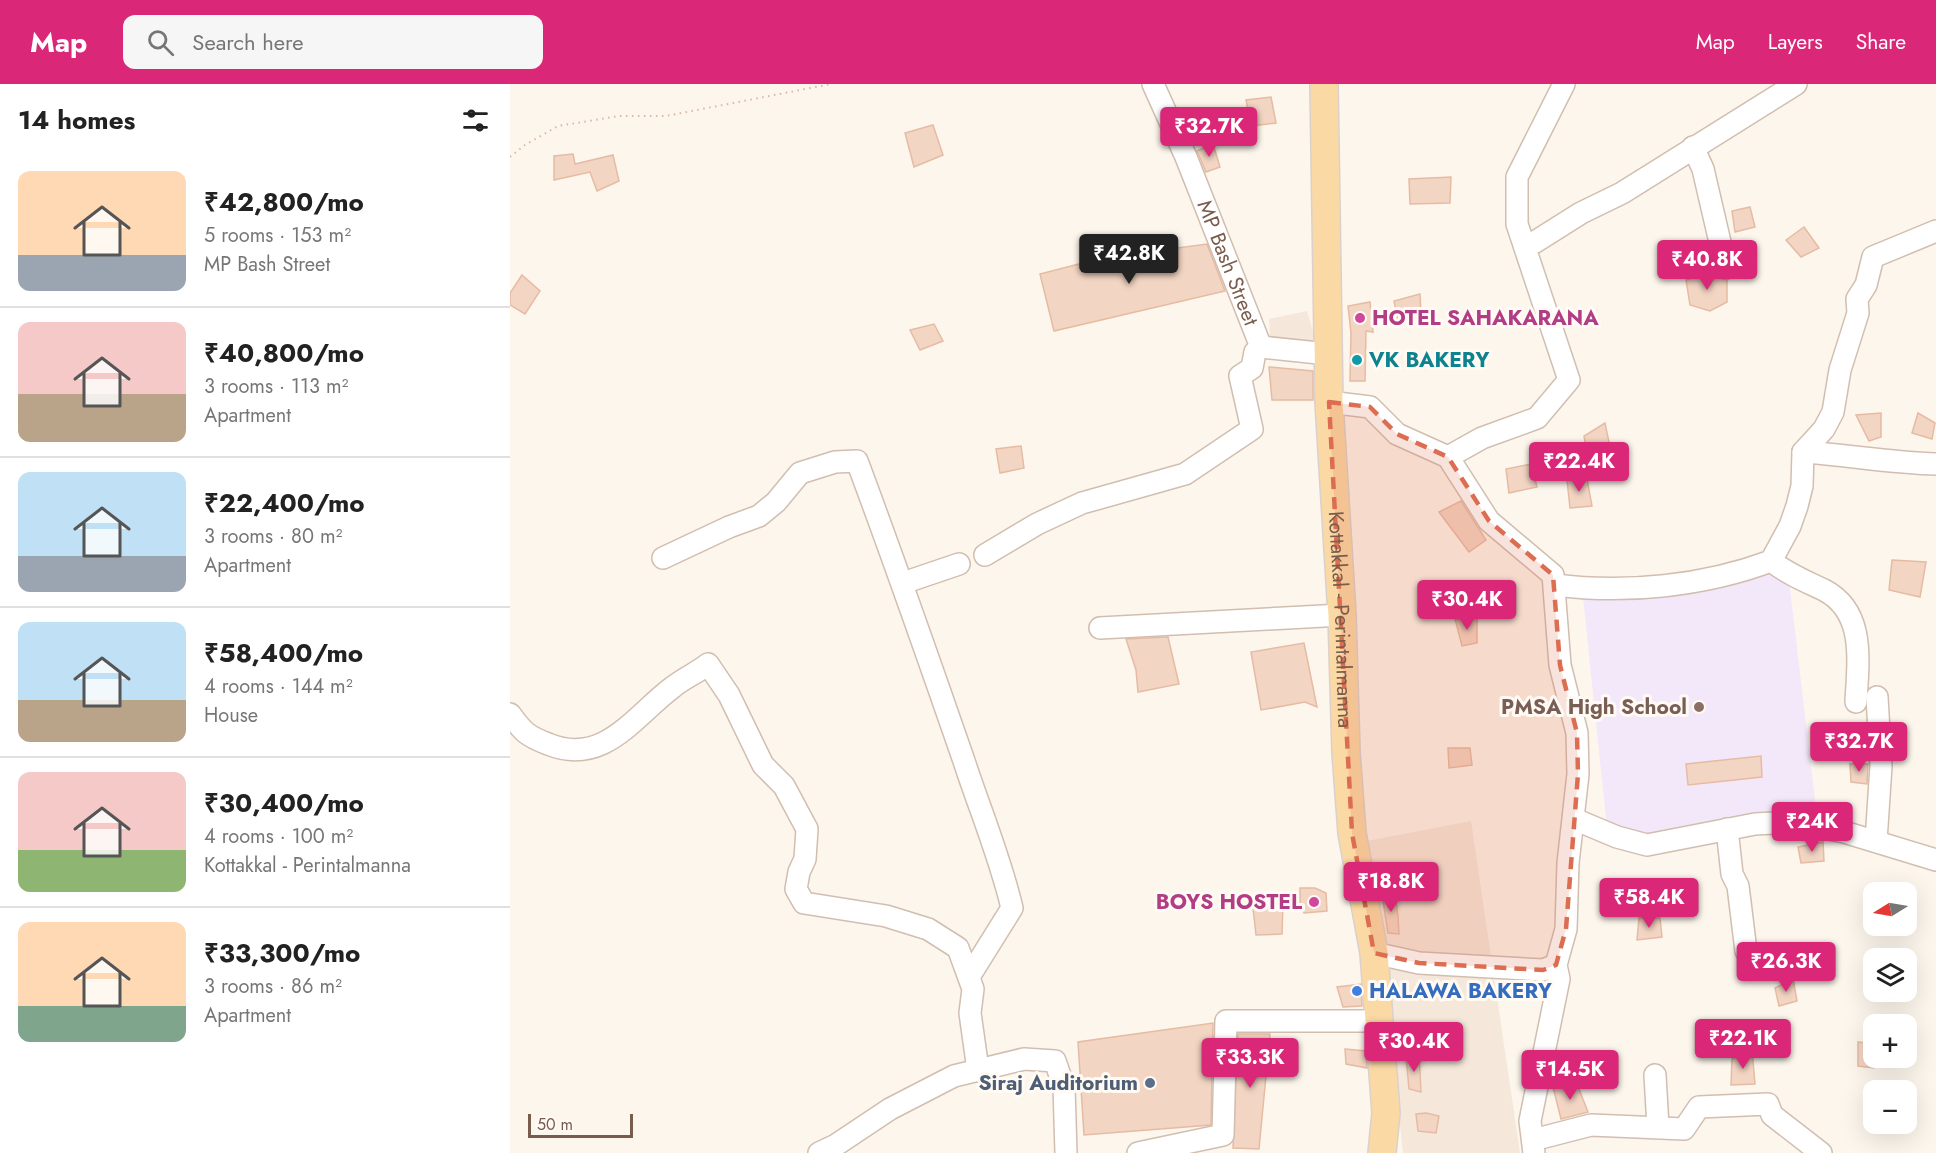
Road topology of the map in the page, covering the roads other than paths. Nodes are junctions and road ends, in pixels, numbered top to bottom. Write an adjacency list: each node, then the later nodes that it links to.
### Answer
1 (1154, 84): 9 (street, MP Bash Street)
2 (1324, 84): 10 (main road, Kottakkal - Perintalmanna)
3 (1564, 84): 7 (street)
4 (1796, 84): 5 (street)
5 (1693, 147): 7 (street); 8 (street)
6 (1936, 231): 12 (street)
7 (1524, 244): 13 (street)
8 (1726, 268)
9 (1261, 347): 10 (street, MP Bash Street); 15 (street)
10 (1328, 354): 11 (main road, Kottakkal - Perintalmanna)
11 (1329, 402): 13 (street); 21 (main road, Kottakkal - Perintalmanna)
12 (1803, 452): 14 (street); 17 (street)
13 (1448, 457): 20 (street)
14 (1936, 464)
15 (985, 555)
16 (663, 558): 19 (street)
17 (1771, 561): 20 (street); 27 (street)
18 (960, 564): 19 (street)
19 (903, 583): 32 (street)
20 (1555, 585): 25 (street)
21 (1342, 615): 22 (street); 30 (main road, Kottakkal - Perintalmanna)
22 (1100, 628)
23 (510, 714): 24 (street)
24 (518, 739): 32 (street)
25 (1574, 819): 26 (street); 31 (street)
26 (1726, 829): 27 (street); 29 (street)
27 (1876, 841): 28 (street)
28 (1936, 860)
29 (1746, 951)
30 (1374, 953): 31 (street); 33 (main road, Kottakkal - Perintalmanna)
31 (1556, 965): 37 (street)
32 (969, 977): 34 (street)
33 (1378, 1021): 40 (street); 41 (main road, Kottakkal - Perintalmanna)
34 (978, 1070): 38 (street); 39 (street)
35 (1655, 1075): 36 (street)
36 (1659, 1127): 37 (street); 42 (street)
37 (1533, 1146)
38 (819, 1153)
39 (1066, 1153)
40 (1138, 1153)
41 (1382, 1153)
42 (1821, 1153)

